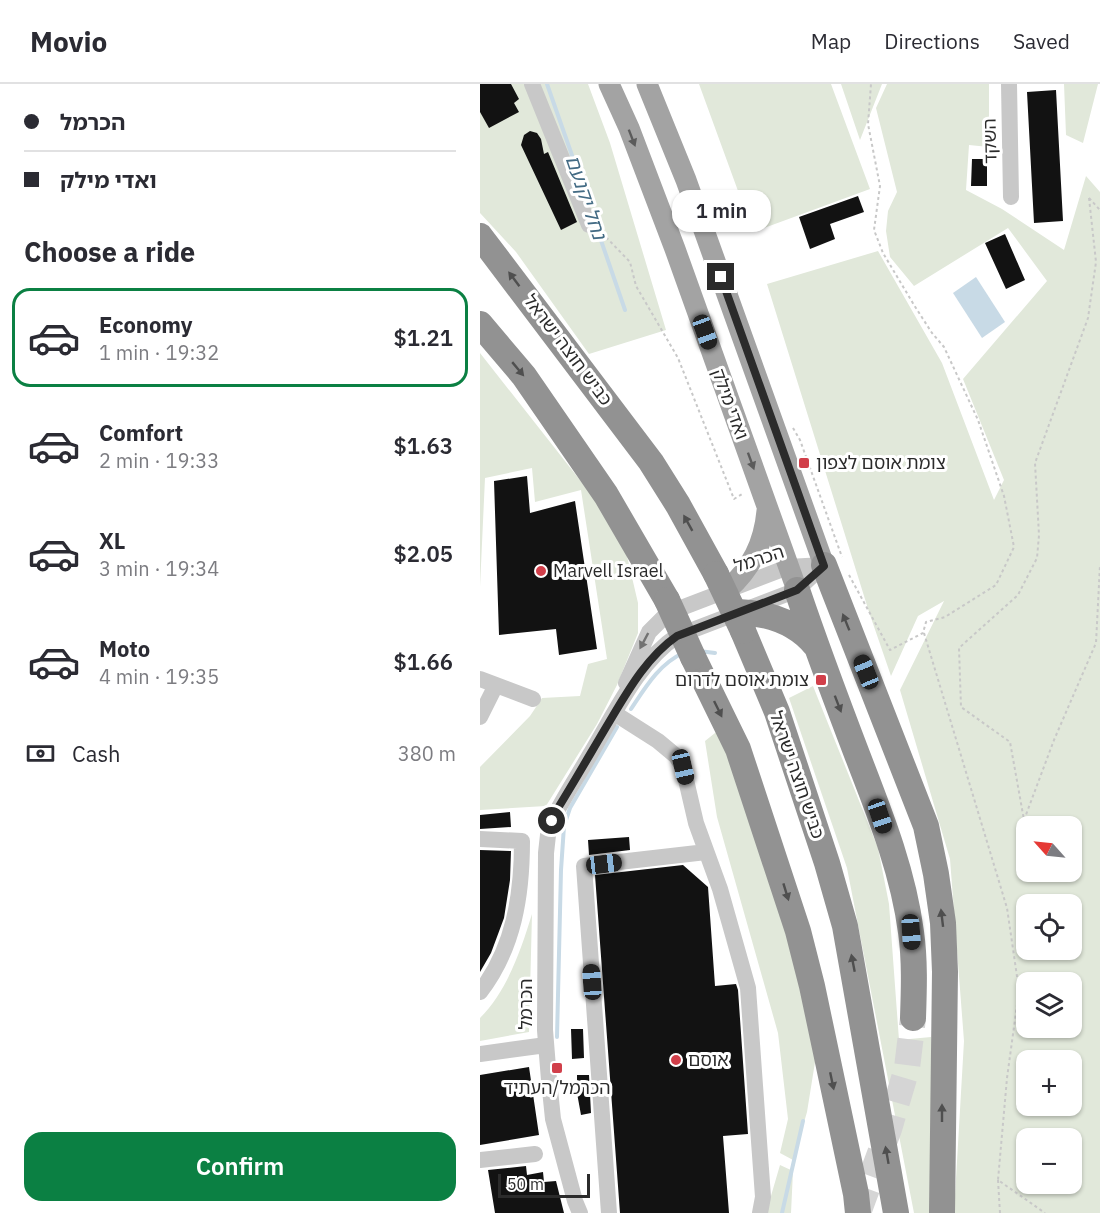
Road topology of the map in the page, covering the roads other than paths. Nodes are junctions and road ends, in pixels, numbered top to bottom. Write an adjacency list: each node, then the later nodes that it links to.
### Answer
1 (532, 84): 6 (street)
2 (609, 84): 9 (main road, ואדי מילק, one-way to 9)
3 (647, 84): 10 (main road, ואדי מילק)
4 (1009, 84): 5 (street, השקד)
5 (1011, 197)
6 (589, 225)
7 (480, 236): 12 (highway, כביש חוצה ישראל, one-way to 7)
8 (480, 324): 31 (highway, one-way to 31, bridge)
9 (758, 503): 11 (main road, ואדי מילק); 12 (main road)
10 (836, 569): 11 (street, הכרמל); 11 (street, הכרמל); 33 (highway, one-way to 10)
11 (793, 578): 12 (street, הכרמל); 13 (street, הכרמל); 14 (highway)
12 (721, 582): 13 (highway, כביש חוצה ישראל, bridge); 18 (street, הכרמל, one-way to 18)
13 (741, 622): 14 (highway); 18 (street, הכרמל); 32 (highway, כביש חוצה ישראל, one-way to 13)
14 (817, 648): 23 (highway, one-way to 23)
15 (480, 679): 16 (street)
16 (496, 685): 17 (street); 19 (street)
17 (533, 699)
18 (614, 713): 21 (street); 24 (street, הכרמל)
19 (480, 717)
20 (480, 839): 22 (street)
21 (706, 852): 29 (street); 30 (street)
22 (480, 992)
23 (913, 1018)
24 (546, 1045): 25 (street); 28 (street, הכרמל)
25 (480, 1054)
26 (535, 1154): 27 (street)
27 (480, 1160)
28 (576, 1209)
29 (609, 1213)
30 (760, 1213)
31 (858, 1213)
32 (896, 1213)
33 (942, 1213)

